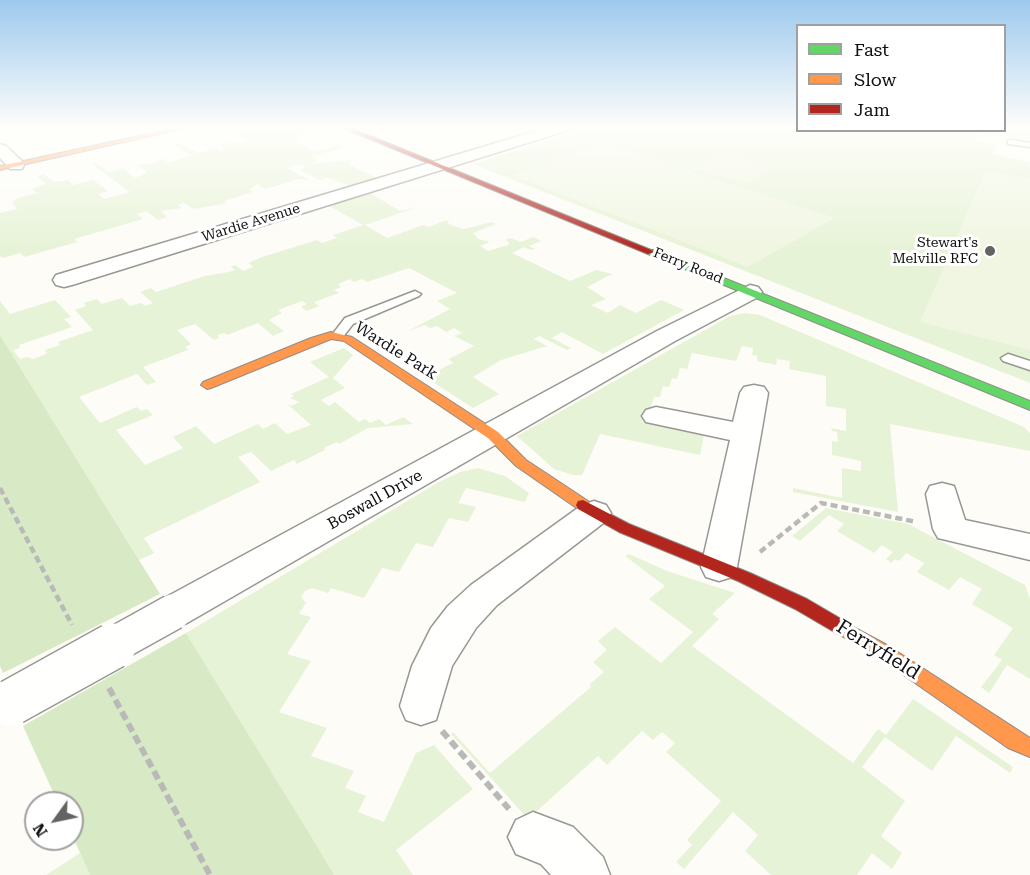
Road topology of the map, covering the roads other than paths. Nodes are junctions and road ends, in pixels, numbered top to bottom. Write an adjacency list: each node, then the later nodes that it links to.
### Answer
1 (426, 169): 3 (street, Wardie Avenue)
2 (447, 169): 4 (main road, Ferry Road)
3 (64, 280)
4 (750, 292): 11 (main road, Ferry Road); 14 (street, Boswall Drive)
5 (415, 294): 6 (lane)
6 (338, 335): 9 (main road, Wardie Park); 14 (main road, Wardie Park)
7 (1008, 358): 8 (lane)
8 (1030, 366)
9 (207, 385)
10 (754, 393): 13 (street)
11 (1030, 406)
12 (656, 416): 13 (street)
13 (746, 434): 18 (street)
14 (493, 435): 16 (main road, Ferryfield); 19 (street, Boswall Drive, bridge)
15 (942, 494): 17 (street)
16 (594, 513): 18 (main road, Ferryfield); 20 (street)
17 (1030, 547)
18 (722, 556): 21 (main road, Ferryfield)
19 (6, 705)
20 (421, 706)
21 (1030, 748)
22 (533, 837): 23 (street)
23 (585, 875)

